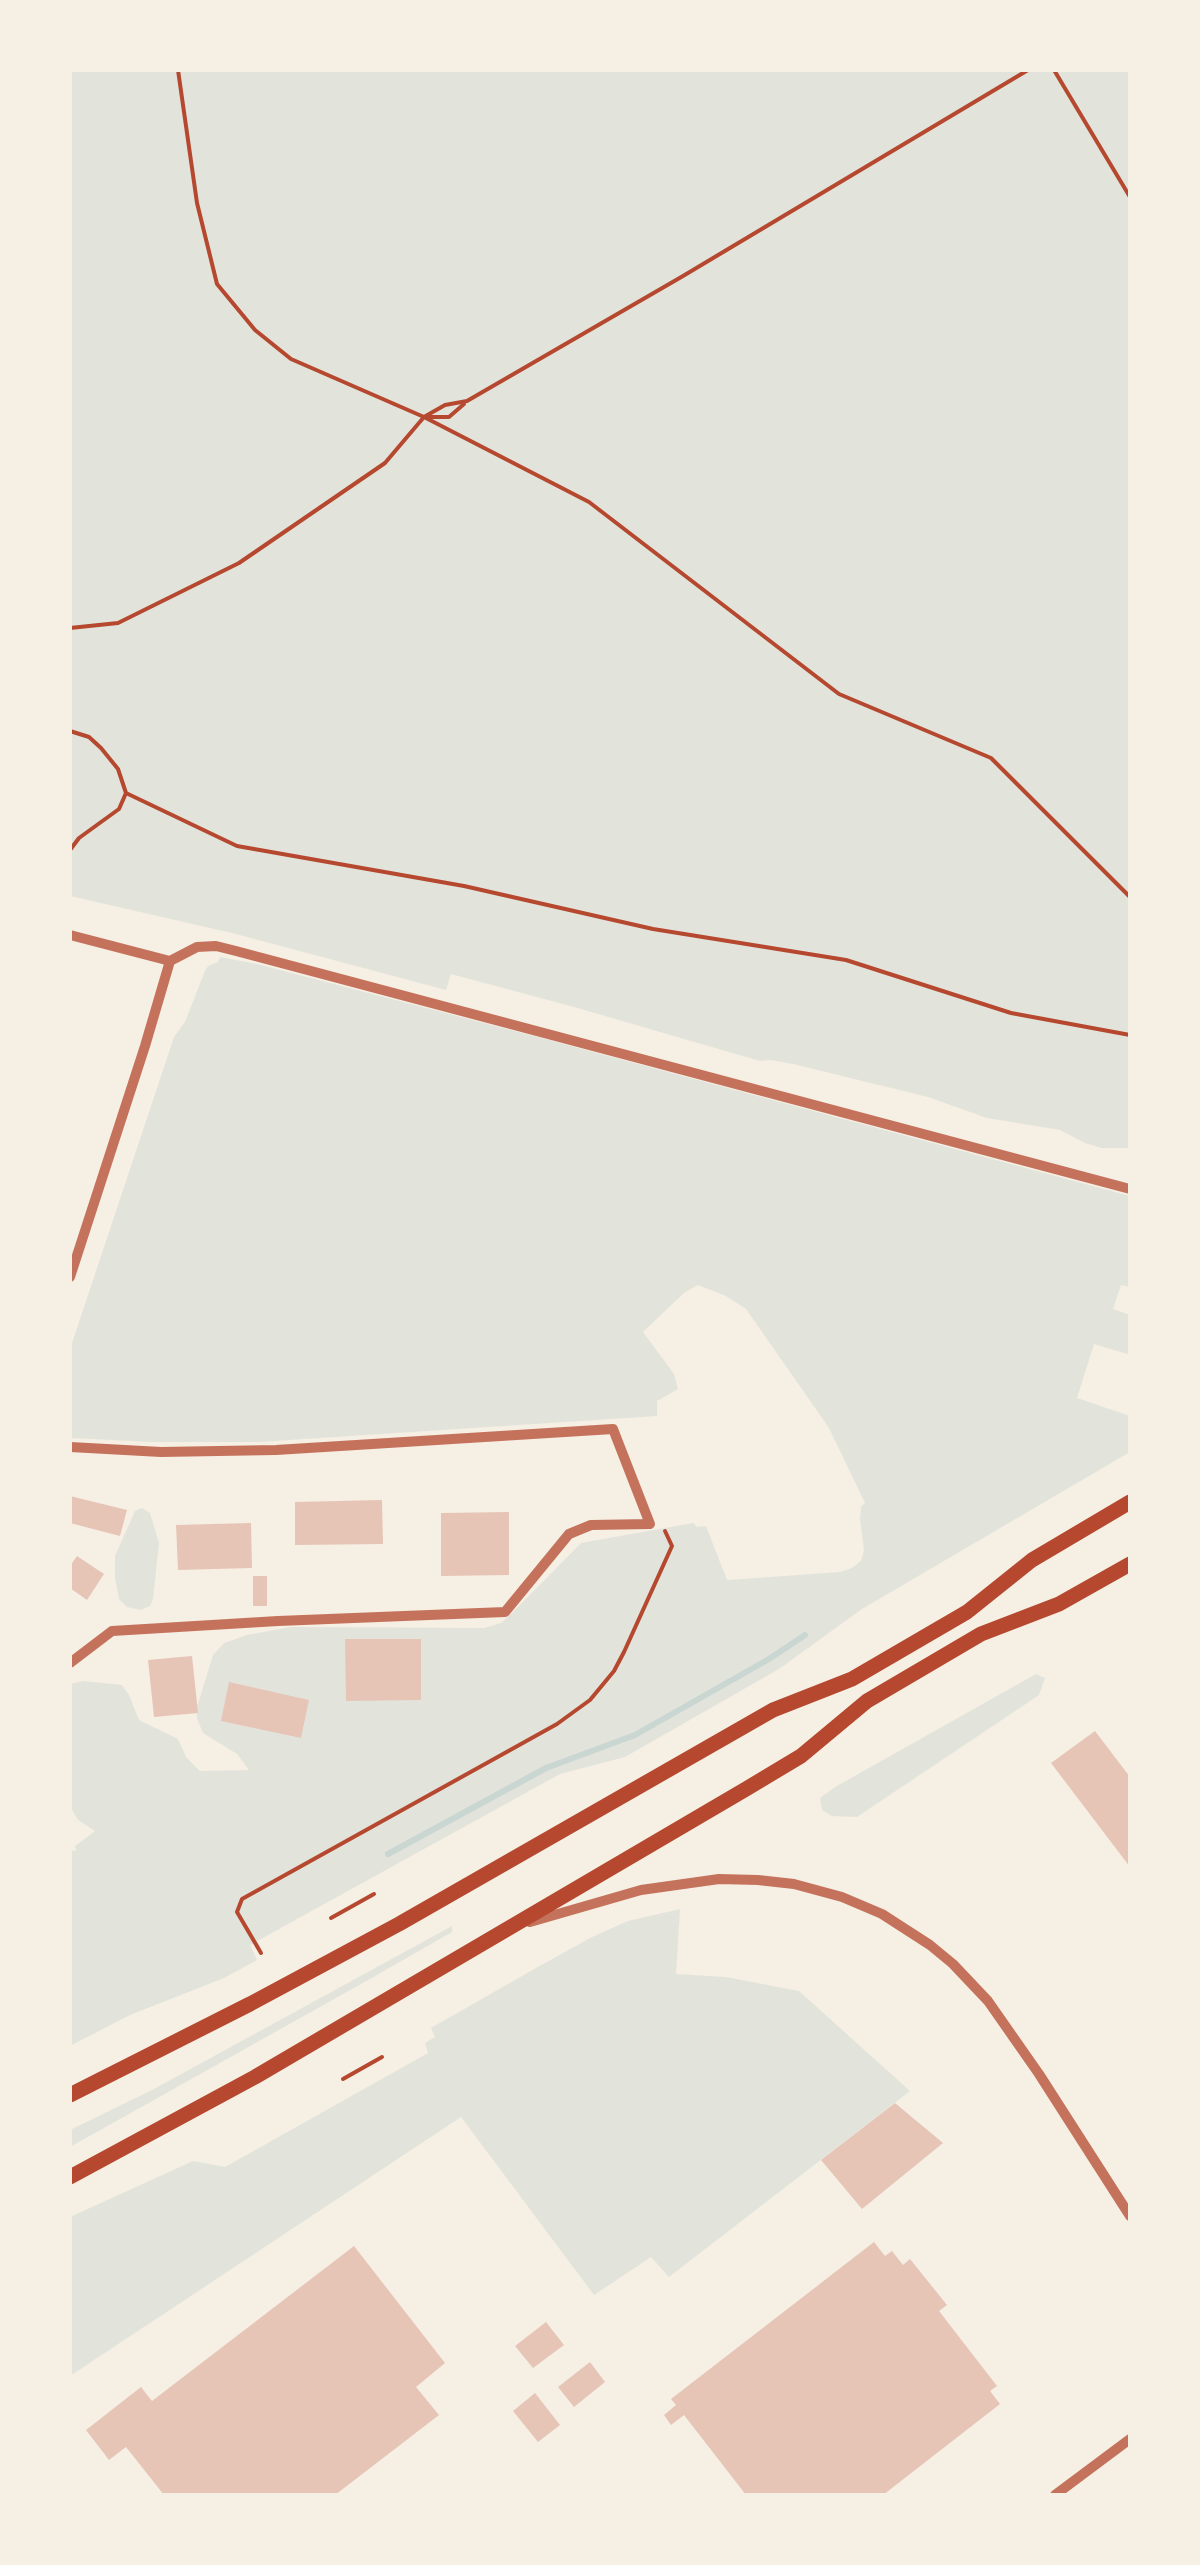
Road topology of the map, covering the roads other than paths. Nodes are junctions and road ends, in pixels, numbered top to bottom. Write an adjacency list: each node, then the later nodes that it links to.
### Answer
1 (70, 934): 2 (street)
2 (170, 961): 3 (street); 4 (street)
3 (1130, 1188)
4 (70, 1277)
5 (70, 1447): 8 (street)
6 (1130, 1502): 10 (main road)
7 (1130, 1564): 9 (main road)
8 (70, 1663)
9 (517, 1925): 11 (main road); 12 (street)
10 (70, 2095)
11 (70, 2177)
12 (1130, 2216)
13 (1130, 2439): 14 (street)
14 (1056, 2495)

